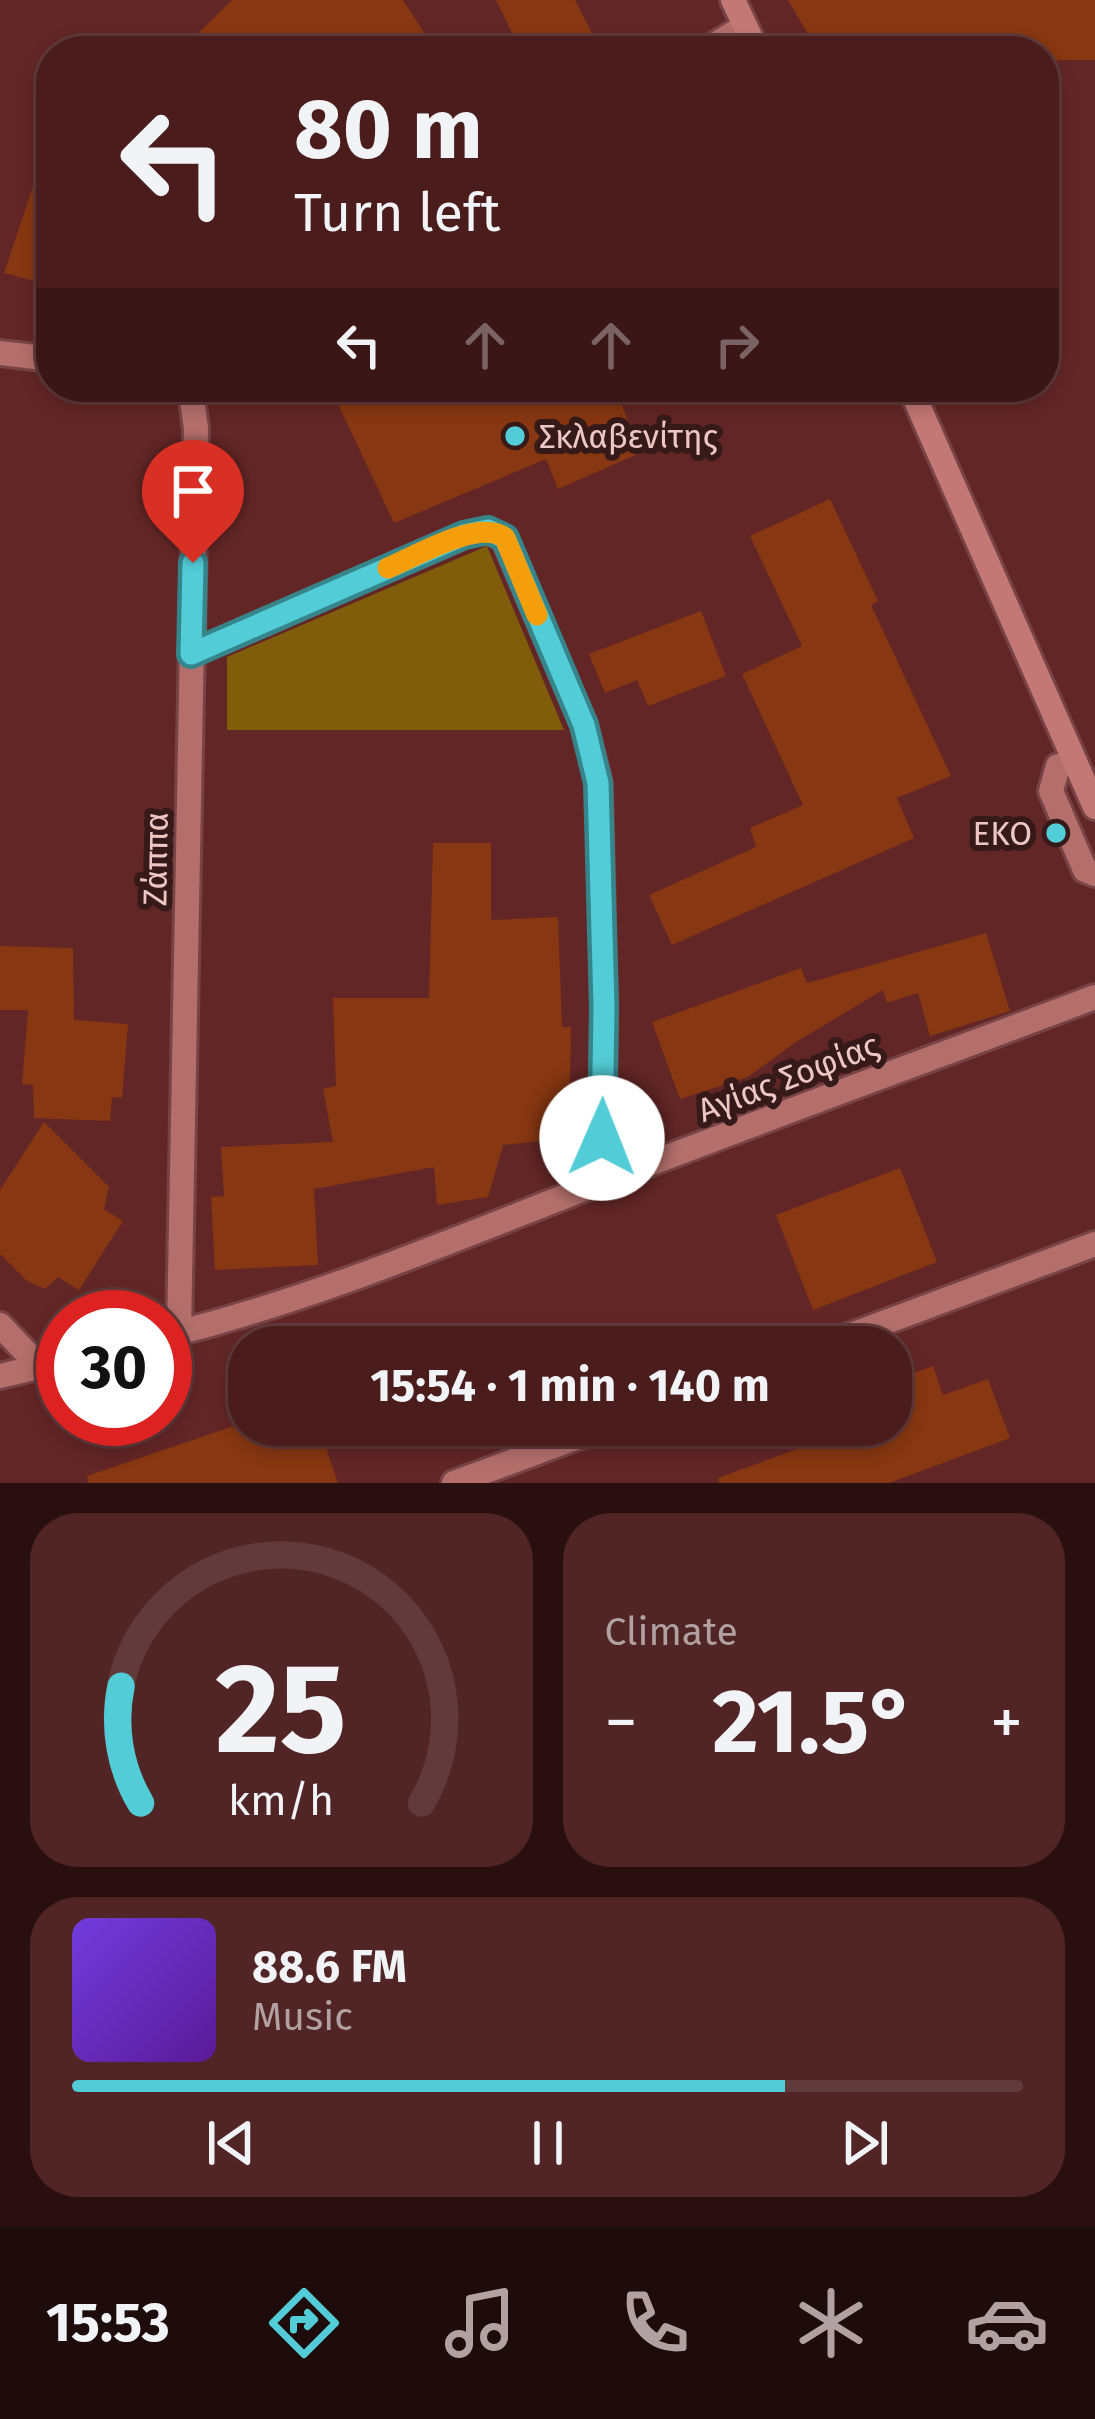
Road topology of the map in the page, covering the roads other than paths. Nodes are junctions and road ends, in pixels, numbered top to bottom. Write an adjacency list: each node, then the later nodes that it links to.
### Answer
1 (733, 0): 2 (main road)
2 (745, 26): 3 (street); 4 (main road)
3 (729, 36)
4 (750, 36)
5 (0, 353): 6 (street)
6 (36, 357)
7 (192, 402): 9 (street, Ζάππα)
8 (917, 402): 11 (main road)
9 (191, 654): 14 (street); 16 (street, Ζάππα)
10 (1058, 766): 12 (street)
11 (1095, 807)
12 (1095, 874)
13 (1095, 997): 14 (street, Αγίας Σοφίας)
14 (602, 1182): 19 (street, Αγίας Σοφίας)
15 (1095, 1244): 18 (street)
16 (173, 1290)
17 (0, 1325): 20 (street)
18 (875, 1326)
19 (192, 1328)
20 (36, 1353)
21 (36, 1368): 22 (street)
22 (0, 1376)
23 (554, 1446): 24 (street)
24 (454, 1483)

